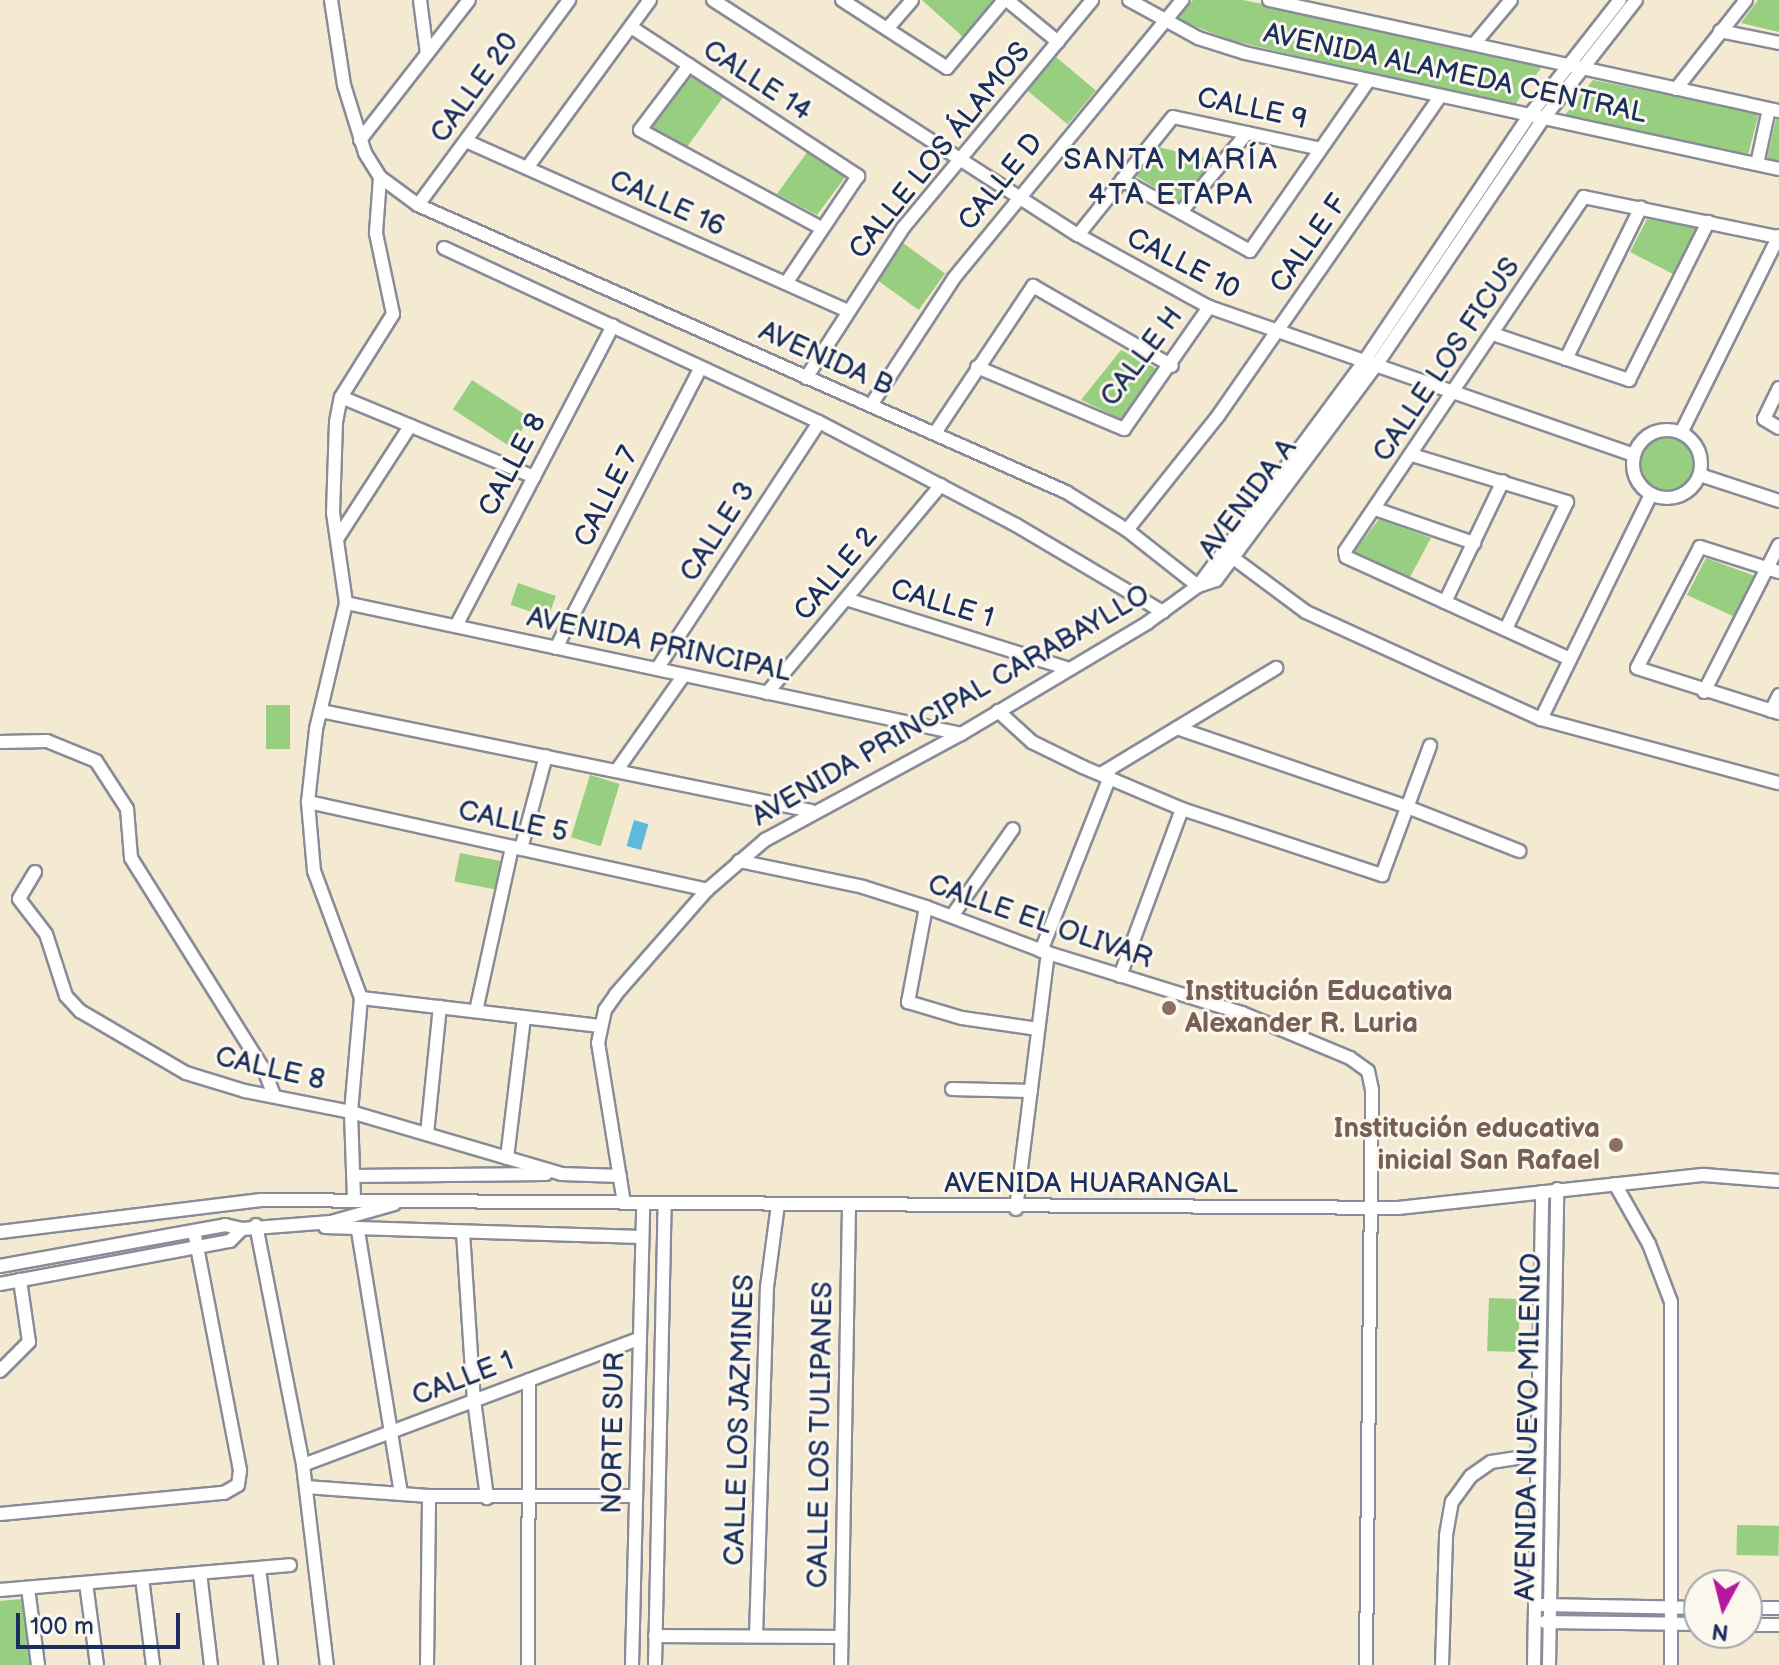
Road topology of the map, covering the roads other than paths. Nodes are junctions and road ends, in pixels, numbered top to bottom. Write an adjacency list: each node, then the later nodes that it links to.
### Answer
1 (331, 0): 37 (street)
2 (420, 0): 27 (street)
3 (469, 0): 27 (street, CALLE 20)
4 (569, 0): 38 (street, CALLE 20)
5 (650, 0): 21 (street)
6 (713, 0): 40 (street, CALLE 10)
7 (842, 0): 22 (street)
8 (912, 0): 22 (street)
9 (1006, 0): 22 (street); 24 (street)
10 (1092, 0): 24 (street, CALLE LOS ÁLAMOS)
11 (1129, 0): 20 (street, AVENIDA ALAMEDA CENTRAL)
12 (1182, 0): 20 (street, CALLE D)
13 (1269, 0): 19 (street, AVENIDA ALAMEDA CENTRAL)
14 (1348, 0): 19 (street)
15 (1511, 0): 25 (street)
16 (1620, 0): 29 (street, AVENIDA A)
17 (1636, 0): 29 (street, AVENIDA A)
18 (1746, 0): 23 (street)
19 (1344, 16): 25 (street, AVENIDA ALAMEDA CENTRAL)
20 (1165, 22): 30 (street, AVENIDA ALAMEDA CENTRAL); 46 (street, CALLE D)
21 (631, 27): 28 (street, CALLE 14); 42 (street)
22 (887, 29)
23 (1720, 31): 26 (street); 31 (street)
24 (1058, 42): 40 (street, CALLE LOS ÁLAMOS)
25 (1475, 43): 29 (street, AVENIDA ALAMEDA CENTRAL)
26 (1779, 43)
27 (427, 54): 37 (street, CALLE 20)
28 (689, 65): 51 (street, CALLE 14); 51 (street)
29 (1574, 66): 31 (street, AVENIDA ALAMEDA CENTRAL); 34 (street, AVENIDA A); 35 (street, AVENIDA A)
30 (1369, 80): 32 (street, AVENIDA ALAMEDA CENTRAL); 39 (street)
31 (1676, 89): 33 (street, AVENIDA ALAMEDA CENTRAL)
32 (1440, 96): 34 (street, AVENIDA ALAMEDA CENTRAL); 59 (street, CALLE F)
33 (1774, 110): 41 (street)
34 (1529, 116): 35 (street, AVENIDA ALAMEDA CENTRAL); 63 (street, AVENIDA A)
35 (1543, 119): 41 (street, AVENIDA ALAMEDA CENTRAL); 61 (street, AVENIDA A)
36 (1247, 133): 39 (street, CALLE 9); 45 (street, CALLE 9); 49 (street)
37 (360, 140): 44 (street)
38 (466, 141): 42 (street, CALLE 16); 47 (street, CALLE 20)
39 (1321, 149): 49 (street)
40 (961, 159): 46 (street, CALLE 10); 57 (street, CALLE LOS ÁLAMOS)
41 (1757, 164): 43 (street, AVENIDA ALAMEDA CENTRAL)
42 (527, 168): 55 (street, CALLE 16)
43 (1779, 169)
44 (380, 177): 47 (street, AVENIDA B); 71 (street)
45 (1122, 180): 49 (street); 52 (street)
46 (1019, 198): 52 (street, CALLE 10); 72 (street, CALLE D)
47 (418, 205): 68 (street, AVENIDA B)
48 (1641, 207): 50 (street); 60 (street, CALLE LOS FICUS); 62 (street)
49 (1181, 212)
50 (1708, 222): 53 (street); 62 (street)
51 (821, 228): 55 (street)
52 (1078, 235): 56 (street, CALLE 10)
53 (1779, 237): 77 (street)
54 (444, 248): 58 (street)
55 (786, 283): 57 (street, CALLE 16)
56 (1209, 307): 59 (street, CALLE 10); 64 (street, CALLE H)
57 (848, 311): 68 (street, CALLE LOS ÁLAMOS)
58 (613, 326): 66 (street); 81 (street, CALLE 8)
59 (1276, 334): 63 (street, CALLE 10); 87 (street, CALLE F)
60 (1493, 334): 62 (street); 70 (street, CALLE LOS FICUS)
61 (1386, 351): 63 (street, AVENIDA A); 67 (street)
62 (1566, 359)
63 (1369, 365): 67 (street, CALLE 10); 91 (street, AVENIDA A); 93 (street, AVENIDA A)
64 (1172, 366): 65 (street, CALLE H); 65 (street)
65 (977, 367): 76 (street)
66 (700, 369): 73 (street); 100 (street, CALLE 7)
67 (1395, 373): 70 (street, CALLE 10)
68 (806, 378): 72 (street, AVENIDA B)
69 (1779, 388): 75 (street)
70 (1456, 393): 78 (street, CALLE LOS FICUS); 79 (street, CALLE 10)
71 (341, 397): 74 (street); 88 (street)
72 (871, 405): 76 (street, AVENIDA B)
73 (819, 422): 83 (street); 103 (street, CALLE 3)
74 (410, 426): 81 (street); 88 (street)
75 (1779, 428)
76 (935, 433): 87 (street, AVENIDA B)
77 (1681, 433): 79 (street); 80 (street)
78 (1412, 455): 82 (street); 86 (street, CALLE LOS FICUS)
79 (1634, 455): 84 (street)
80 (1700, 475): 84 (street); 85 (street)
81 (534, 477): 98 (street, CALLE 8)
82 (1503, 481): 89 (street); 99 (street)
83 (941, 485): 94 (street, CALLE 2); 97 (street)
84 (1651, 494): 101 (street)
85 (1779, 501)
86 (1375, 509): 89 (street); 95 (street, CALLE LOS FICUS)
87 (1127, 530): 93 (street, AVENIDA B)
88 (337, 539): 96 (street)
89 (1474, 543): 95 (street)
90 (1779, 545): 92 (street)
91 (1236, 560): 93 (street, AVENIDA A); 112 (street)
92 (1773, 570): 106 (street); 106 (street)
93 (1198, 586): 97 (street, AVENIDA PRINCIPAL CARABAYLLO)
94 (846, 599): 104 (street, CALLE 1); 107 (street, CALLE 2)
95 (1445, 602): 99 (street)
96 (346, 603): 98 (street, AVENIDA PRINCIPAL); 109 (street)
97 (1163, 612): 104 (street, AVENIDA PRINCIPAL CARABAYLLO)
98 (456, 626): 100 (street, AVENIDA PRINCIPAL)
99 (1506, 629): 101 (street)
100 (556, 648): 103 (street, AVENIDA PRINCIPAL)
101 (1570, 659): 112 (street)
102 (1276, 668): 113 (street)
103 (657, 669): 105 (street, AVENIDA PRINCIPAL)
104 (1069, 669): 110 (street, AVENIDA PRINCIPAL CARABAYLLO)
105 (684, 675): 107 (street, AVENIDA PRINCIPAL); 118 (street)
106 (1704, 692): 111 (street)
107 (767, 693): 114 (street, AVENIDA PRINCIPAL)
108 (1779, 695): 111 (street)
109 (321, 711): 117 (street); 121 (street)
110 (998, 711): 114 (street, AVENIDA PRINCIPAL CARABAYLLO); 119 (street)
111 (1775, 712)
112 (1541, 719): 120 (street)
113 (1177, 728): 119 (street); 122 (street)
114 (961, 734): 124 (street, AVENIDA PRINCIPAL CARABAYLLO)
115 (0, 742): 143 (street)
116 (1430, 746): 122 (street)
117 (546, 756): 118 (street); 126 (street)
118 (617, 770): 124 (street)
119 (1106, 776): 123 (street); 133 (street)
120 (1779, 783)
121 (308, 802): 126 (street, CALLE 5); 135 (street)
122 (1405, 806): 123 (street); 127 (street)
123 (1182, 809): 134 (street)
124 (811, 811): 128 (street, AVENIDA PRINCIPAL CARABAYLLO)
125 (1013, 829): 132 (street)
126 (516, 848): 130 (street, CALLE 5); 137 (street)
127 (1519, 851)
128 (739, 861): 130 (street, AVENIDA PRINCIPAL CARABAYLLO); 131 (street, CALLE EL OLIVAR)
129 (35, 872): 143 (street, CALLE 8)
130 (707, 890): 139 (street, AVENIDA PRINCIPAL CARABAYLLO)
131 (926, 907): 132 (street, CALLE EL OLIVAR); 140 (street)
132 (952, 916): 133 (street, CALLE EL OLIVAR)
133 (1044, 952): 134 (street, CALLE EL OLIVAR); 140 (street)
134 (1120, 976): 161 (street, CALLE EL OLIVAR)
135 (361, 998): 136 (street); 144 (street)
136 (440, 1007): 137 (street); 145 (street)
137 (476, 1011): 138 (street)
138 (524, 1017): 139 (street); 146 (street)
139 (600, 1026): 149 (street, AVENIDA PRINCIPAL CARABAYLLO)
140 (1038, 1029): 142 (street)
141 (952, 1089): 142 (street)
142 (1031, 1091): 162 (street)
143 (274, 1095): 144 (street, CALLE 8)
144 (351, 1112): 145 (street, CALLE 8); 148 (street)
145 (427, 1134): 146 (street, CALLE 8)
146 (507, 1158): 147 (street, CALLE 8)
147 (561, 1174): 148 (street); 149 (street, CALLE 8)
148 (353, 1176): 154 (street)
149 (620, 1176): 156 (street, AVENIDA PRINCIPAL CARABAYLLO)
150 (1779, 1181): 151 (street, AVENIDA HUARANGAL)
151 (1615, 1184): 152 (street, AVENIDA HUARANGAL); 198 (street)
152 (1557, 1189): 153 (street, AVENIDA HUARANGAL); 197 (street, AVENIDA NUEVO MILENIO)
153 (1542, 1192): 161 (street, AVENIDA HUARANGAL); 180 (street, AVENIDA NUEVO MILENIO)
154 (354, 1199): 155 (street, AVENIDA HUARANGAL); 168 (street, AVENIDA HUARANGAL)
155 (401, 1202): 156 (street, AVENIDA HUARANGAL); 164 (street, AVENIDA HUARANGAL)
156 (624, 1203): 157 (street, AVENIDA HUARANGAL)
157 (643, 1203): 158 (street, AVENIDA HUARANGAL); 170 (street, NORTE SUR)
158 (665, 1203): 159 (street, AVENIDA HUARANGAL); 204 (street, NORTE SUR)
159 (778, 1205): 160 (street, AVENIDA HUARANGAL); 205 (street, CALLE LOS JAZMINES)
160 (849, 1207): 162 (street, AVENIDA HUARANGAL); 206 (street, CALLE LOS TULIPANES)
161 (1372, 1208): 162 (street, AVENIDA HUARANGAL); 218 (street)
162 (1016, 1209)
163 (256, 1225): 164 (street, AVENIDA HUARANGAL); 165 (street, AVENIDA HUARANGAL); 181 (street)
164 (299, 1225): 167 (street)
165 (242, 1229): 166 (street, AVENIDA HUARANGAL); 171 (street, AVENIDA HUARANGAL)
166 (194, 1231): 171 (street); 172 (street, AVENIDA HUARANGAL)
167 (358, 1231): 169 (street); 179 (street)
168 (0, 1232)
169 (463, 1232): 170 (street); 178 (street)
170 (642, 1237): 175 (street, NORTE SUR)
171 (196, 1248): 173 (street, AVENIDA HUARANGAL); 188 (street)
172 (0, 1266)
173 (20, 1280): 174 (street, AVENIDA HUARANGAL); 176 (street)
174 (0, 1284)
175 (640, 1338): 177 (street, CALLE 1); 185 (street, NORTE SUR)
176 (0, 1371)
177 (529, 1380): 178 (street, CALLE 1); 187 (street)
178 (474, 1400): 179 (street, CALLE 1); 186 (street)
179 (390, 1432): 181 (street, CALLE 1); 183 (street)
180 (1537, 1455): 196 (street, AVENIDA NUEVO MILENIO); 219 (street)
181 (303, 1465): 182 (street)
182 (306, 1487): 183 (street); 212 (street)
183 (401, 1494): 184 (street)
184 (429, 1496): 186 (street); 213 (street)
185 (636, 1496): 187 (street); 215 (street, NORTE SUR)
186 (487, 1498): 187 (street)
187 (532, 1499): 214 (street)
188 (0, 1514)
189 (290, 1565): 190 (street)
190 (259, 1568): 191 (street); 211 (street)
191 (200, 1573): 192 (street); 210 (street)
192 (142, 1578): 193 (street); 209 (street)
193 (86, 1583): 194 (street); 208 (street)
194 (28, 1588): 195 (street); 207 (street)
195 (0, 1590)
196 (1534, 1605): 197 (street); 200 (street, AVENIDA NUEVO MILENIO)
197 (1550, 1606): 198 (street); 201 (street, AVENIDA NUEVO MILENIO)
198 (1673, 1607): 199 (street); 202 (street)
199 (1683, 1607)
200 (1534, 1622): 201 (street); 220 (street, AVENIDA NUEVO MILENIO)
201 (1550, 1622): 202 (street); 221 (street, AVENIDA NUEVO MILENIO)
202 (1672, 1624): 203 (street); 222 (street)
203 (1683, 1624)
204 (655, 1636): 205 (street); 216 (street, NORTE SUR)
205 (756, 1636): 206 (street)
206 (841, 1637): 217 (street, CALLE LOS TULIPANES)
207 (38, 1665)
208 (97, 1665)
209 (153, 1665)
210 (211, 1665)
211 (271, 1665)
212 (327, 1665)
213 (427, 1665)
214 (528, 1665)
215 (632, 1665)
216 (655, 1665)
217 (841, 1665)
218 (1366, 1665)
219 (1442, 1665)
220 (1534, 1665)
221 (1549, 1665)
222 (1671, 1665)

